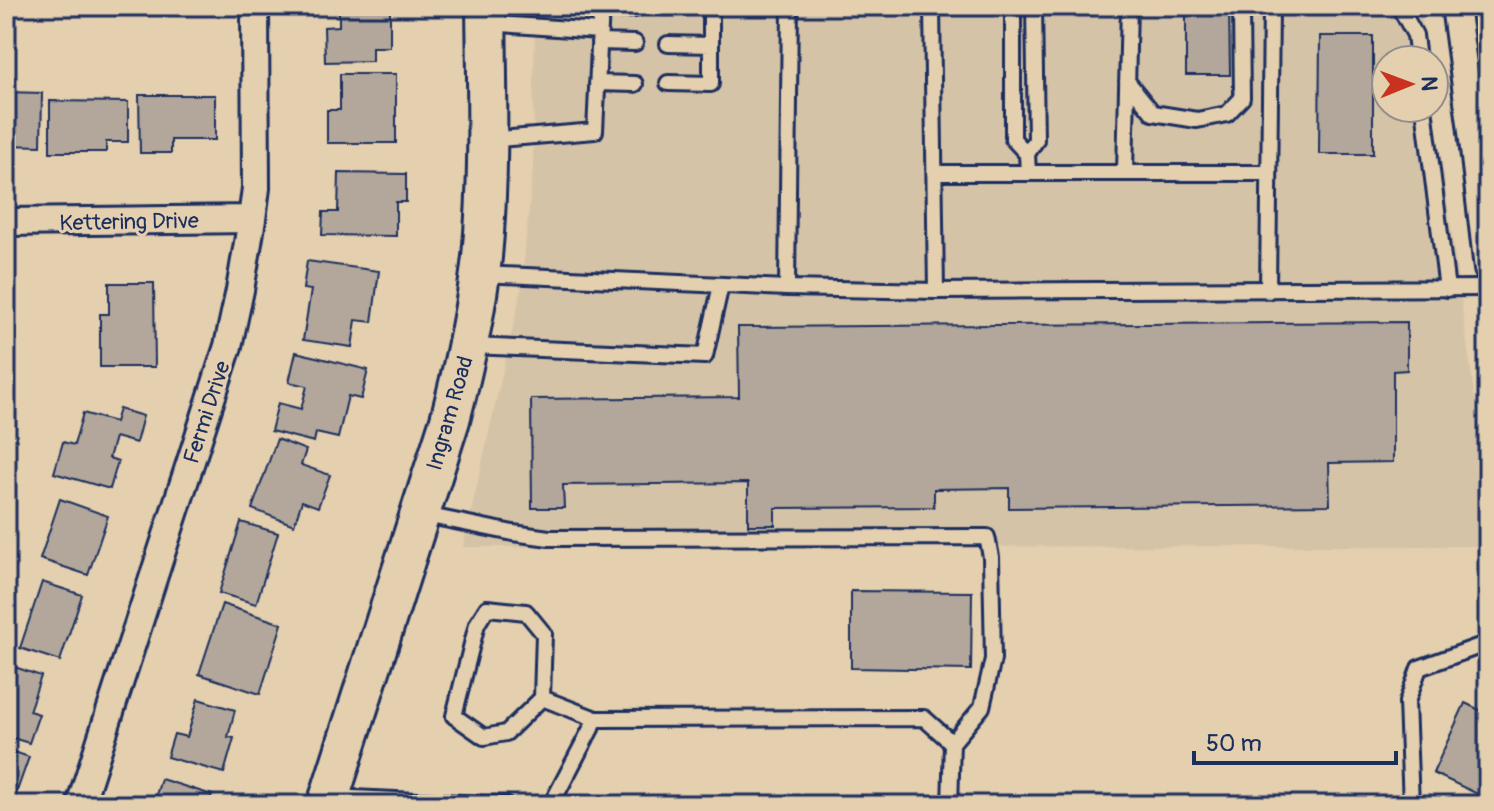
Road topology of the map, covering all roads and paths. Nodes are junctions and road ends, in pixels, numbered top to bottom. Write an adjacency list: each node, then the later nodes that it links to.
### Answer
1 (255, 6): 34 (street, Fermi Drive)
2 (681, 6): 13 (lane)
3 (711, 6): 21 (lane)
4 (790, 6): 39 (lane)
5 (932, 6): 31 (lane)
6 (1013, 6): 29 (lane)
7 (1034, 6): 29 (lane)
8 (1129, 6): 22 (lane)
9 (1247, 6): 22 (lane)
10 (1271, 6): 33 (lane)
11 (1399, 6): 20 (lane)
12 (1455, 6): 27 (street)
13 (665, 7)
14 (600, 8): 15 (lane); 17 (lane)
15 (635, 9)
16 (486, 14): 17 (lane); 28 (street, Ingram Road)
17 (599, 36): 18 (lane); 23 (lane)
18 (635, 43)
19 (668, 44): 21 (lane)
20 (1416, 44)
21 (711, 45): 24 (lane)
22 (1127, 81): 30 (lane)
23 (597, 83): 25 (lane); 28 (lane)
24 (668, 83)
25 (635, 84)
26 (1426, 124): 41 (lane)
27 (1480, 124): 36 (street)
28 (487, 140): 37 (street, Ingram Road)
29 (1027, 154): 32 (lane)
30 (1125, 172): 32 (lane); 33 (lane)
31 (936, 173): 32 (lane); 42 (lane)
32 (1028, 173)
33 (1268, 173): 43 (lane)
34 (252, 219): 35 (street, Kettering Drive); 51 (street, Fermi Drive)
35 (6, 222)
36 (1488, 269)
37 (479, 273): 38 (lane); 44 (street, Ingram Road)
38 (721, 285): 39 (lane); 44 (lane)
39 (787, 288): 42 (lane)
40 (1488, 288): 41 (lane)
41 (1447, 289): 43 (lane)
42 (936, 291): 43 (lane)
43 (1268, 291)
44 (468, 346): 45 (street, Ingram Road)
45 (420, 514): 49 (lane); 50 (street, Ingram Road)
46 (1488, 643): 55 (lane)
47 (542, 698): 47 (lane); 48 (lane)
48 (596, 719): 49 (lane); 53 (lane)
49 (952, 743): 54 (lane)
50 (328, 801): 52 (lane)
51 (80, 805)
52 (506, 805)
53 (551, 805)
54 (950, 805)
55 (1411, 805)

